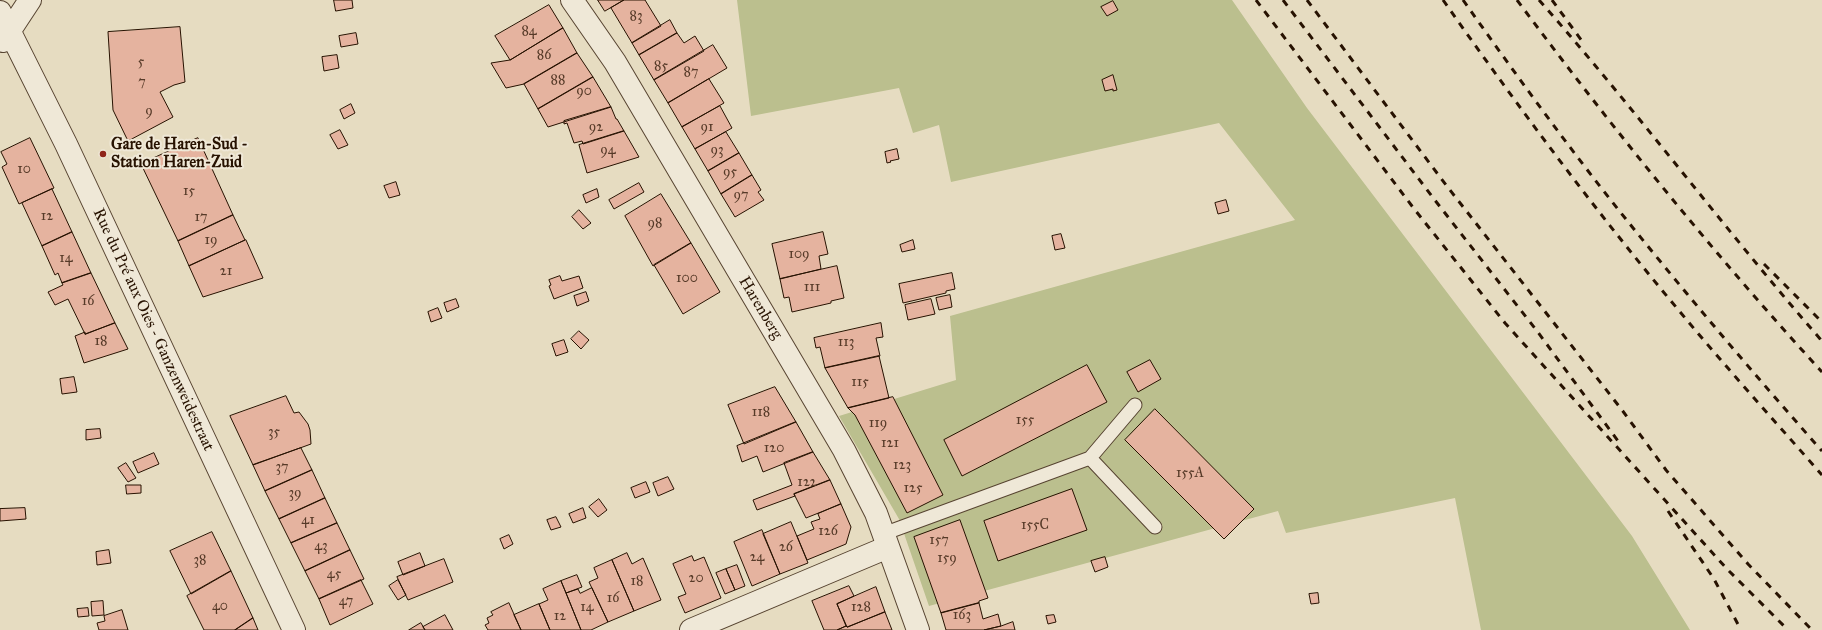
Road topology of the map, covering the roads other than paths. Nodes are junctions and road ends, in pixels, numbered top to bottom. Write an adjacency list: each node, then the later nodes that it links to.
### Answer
1 (30, 0): 3 (street)
2 (572, 0): 7 (street, Harenberg)
3 (3, 29): 8 (street, Rue du Pré aux Oies - Ganzenweidestraat)
4 (1135, 405): 5 (lane)
5 (1090, 458): 6 (lane); 7 (lane)
6 (1155, 527)
7 (886, 540): 9 (street); 10 (street, Harenberg)
8 (294, 630)
9 (691, 630)
10 (918, 630)

